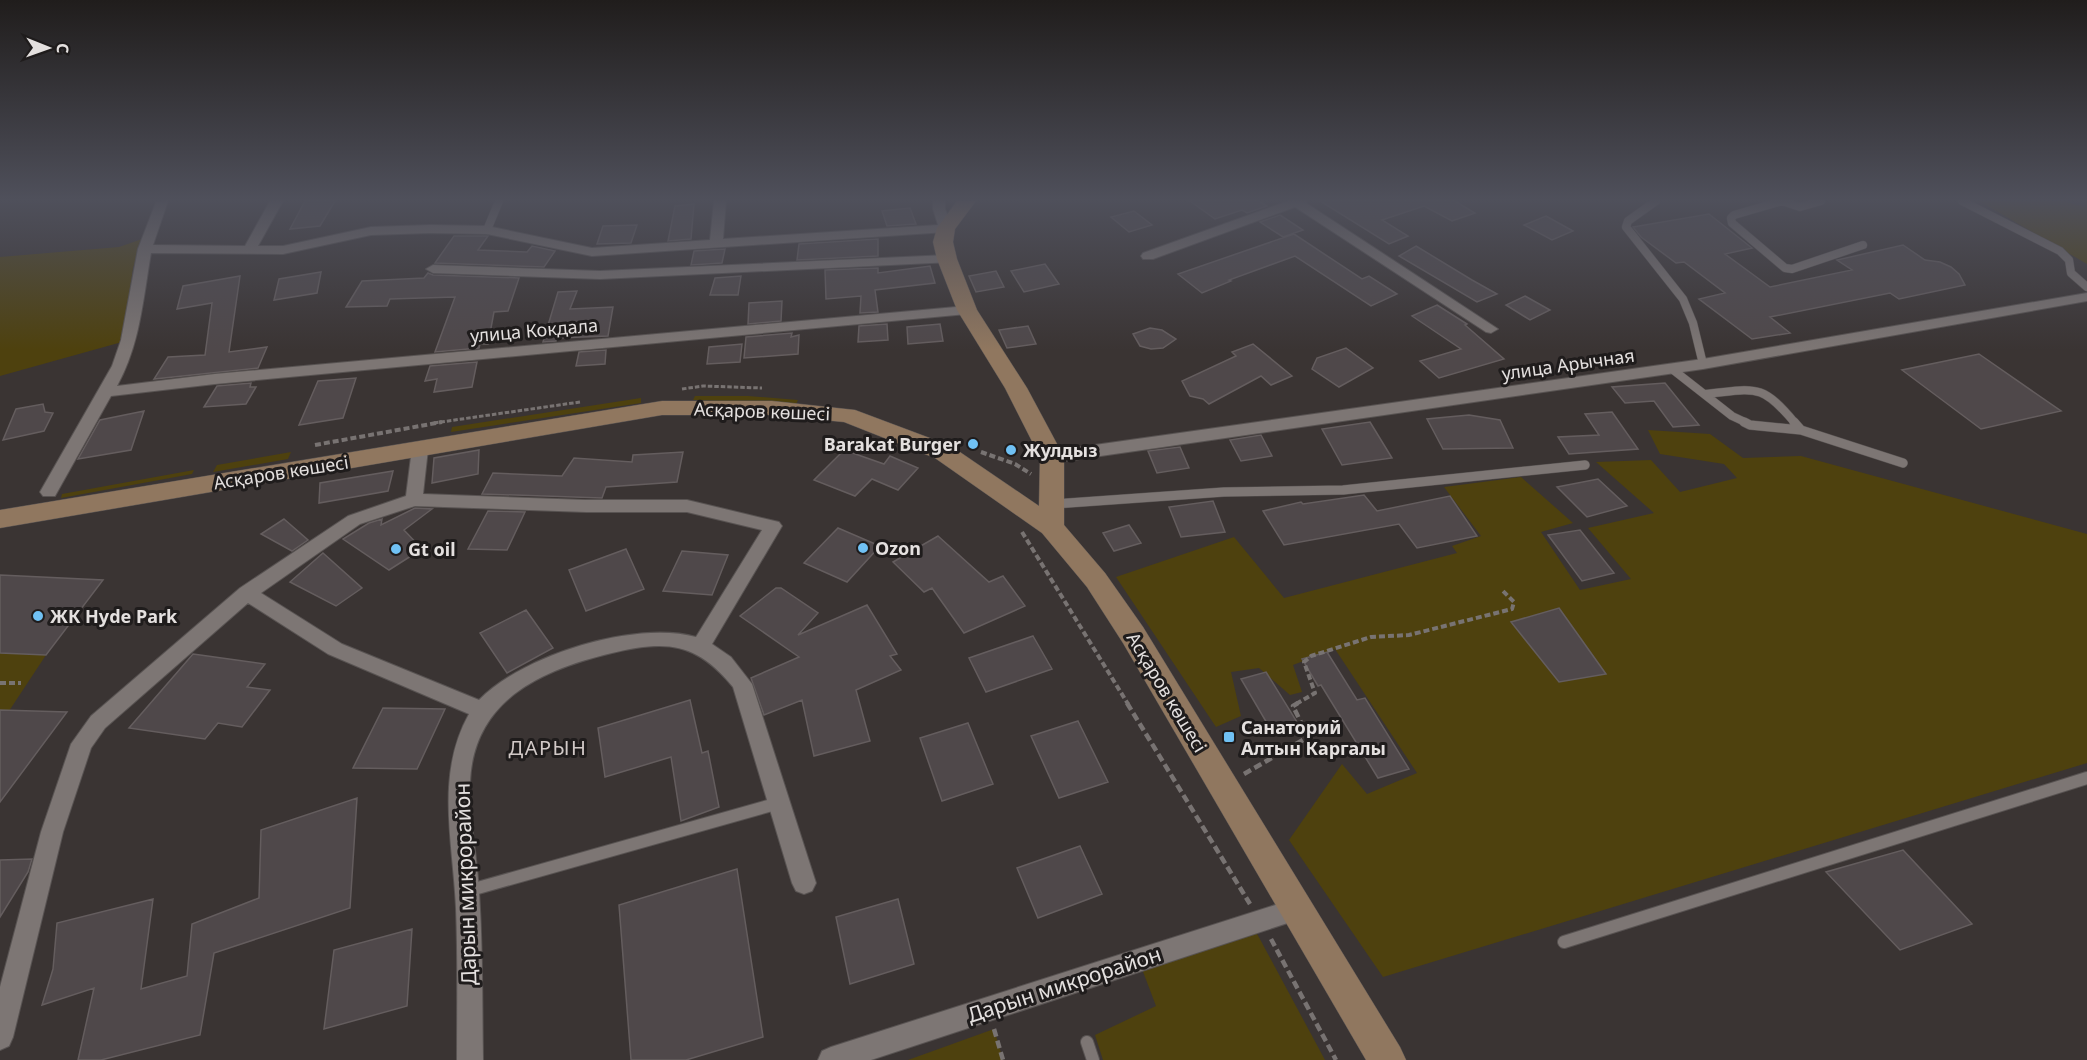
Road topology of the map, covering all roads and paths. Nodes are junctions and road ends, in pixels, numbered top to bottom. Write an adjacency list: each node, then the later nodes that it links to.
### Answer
1 (145, 250): 22 (street)
2 (585, 250): 3 (street)
3 (613, 250)
4 (945, 250): 12 (street)
5 (1164, 250): 11 (street)
6 (1371, 250): 17 (street)
7 (1644, 250): 18 (lane)
8 (1764, 250): 9 (lane)
9 (1848, 250)
10 (2059, 250): 14 (lane)
11 (1149, 256)
12 (947, 259): 13 (street); 16 (street)
13 (433, 269)
14 (2087, 287)
15 (2087, 297): 18 (street, улица Арычная)
16 (967, 310): 22 (street, улица Кокдала); 29 (street)
17 (1491, 329)
18 (1703, 364): 19 (street, улица Арычная)
19 (1672, 369): 23 (lane); 29 (street, улица Арычная)
20 (765, 388): 21 (path)
21 (681, 389)
22 (104, 392): 32 (street)
23 (1705, 394): 25 (lane); 25 (lane)
24 (582, 402): 26 (path)
25 (1801, 430): 30 (lane)
26 (309, 447)
27 (420, 449): 33 (street); 34 (street, Асқаров көшесі); 35 (street, Асқаров көшесі)
28 (979, 451): 34 (path)
29 (1052, 457): 34 (street)
30 (1903, 463)
31 (1585, 465): 34 (lane)
32 (49, 492)
33 (414, 500): 38 (street); 39 (street)
34 (1051, 505): 48 (street, Асқаров көшесі)
35 (0, 519)
36 (1019, 527): 49 (path)
37 (1502, 590): 43 (path)
38 (246, 593): 42 (street); 52 (street)
39 (701, 645): 42 (street, Дарын микрорайон); 45 (street, Дарын микрорайон)
40 (0, 683): 41 (path)
41 (21, 683)
42 (482, 710): 47 (street, Дарын микрорайон)
43 (1239, 778)
44 (2087, 778): 50 (lane)
45 (779, 803): 46 (street, Дарын микрорайон); 47 (lane)
46 (804, 883)
47 (467, 891): 55 (street, Дарын микрорайон)
48 (1297, 909): 49 (street, Дарын микрорайон); 59 (street, Асқаров көшесі)
49 (1260, 920): 51 (street, Дарын микрорайон); 58 (path)
50 (1564, 942)
51 (988, 1009): 54 (street, Дарын микрорайон); 56 (path)
52 (0, 1037)
53 (1087, 1042): 57 (lane)
54 (836, 1059)
55 (470, 1060)
56 (1003, 1060)
57 (1093, 1060)
58 (1336, 1060)
59 (1387, 1060)

